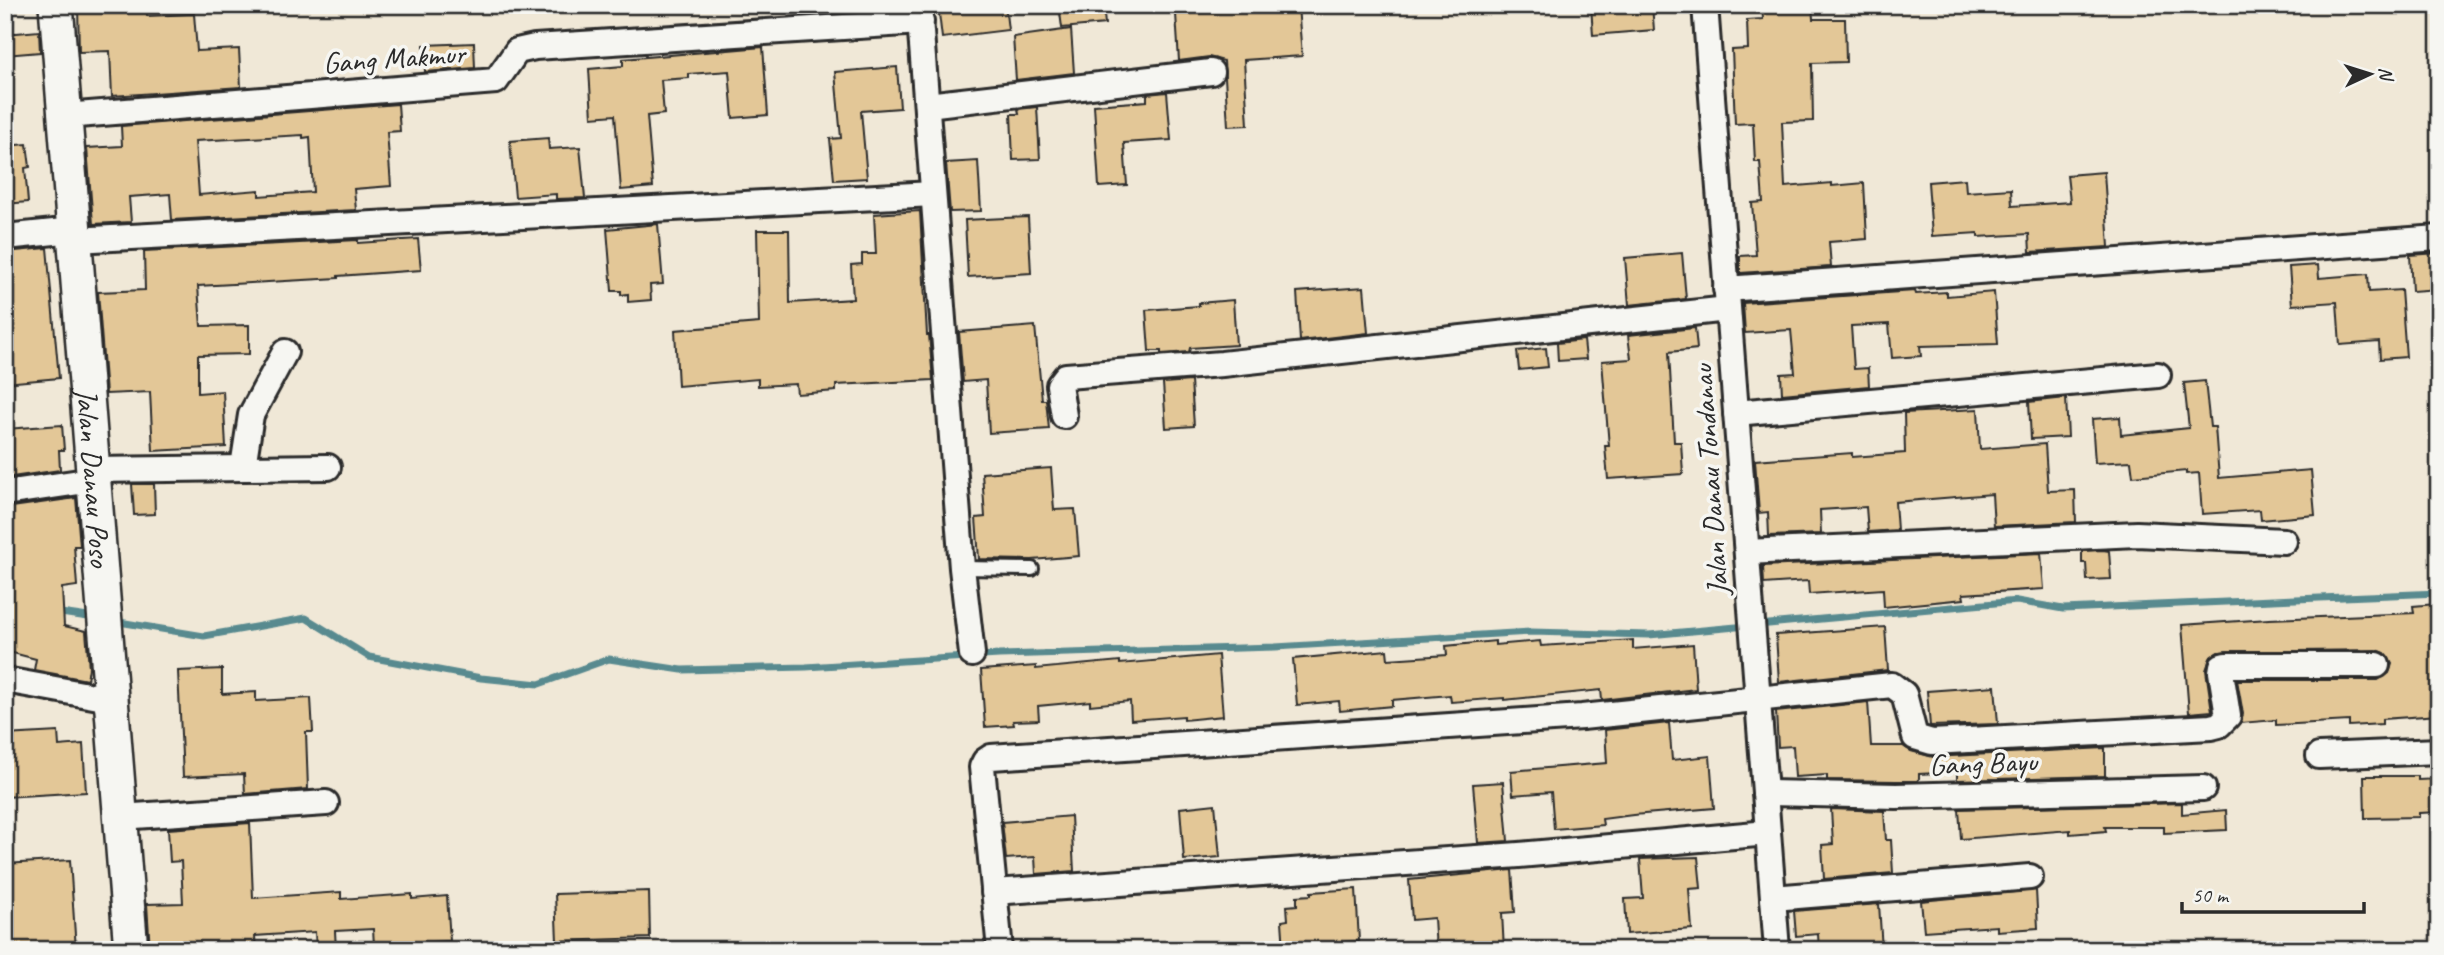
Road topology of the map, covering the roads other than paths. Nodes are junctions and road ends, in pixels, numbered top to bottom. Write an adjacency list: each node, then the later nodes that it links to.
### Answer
1 (57, 5): 6 (street, Jalan Danau Poso)
2 (1705, 5): 11 (street, Jalan Danau Tondanau)
3 (920, 13): 5 (street); 6 (street, Gang Makmur)
4 (1211, 72): 5 (street)
5 (927, 104): 7 (street)
6 (65, 116): 8 (street, Jalan Danau Poso)
7 (933, 194): 8 (street); 22 (street)
8 (74, 235): 9 (street); 18 (street, Jalan Danau Poso)
9 (5, 237)
10 (2439, 238): 11 (street)
11 (1727, 299): 14 (street, Jalan Danau Tondanau); 15 (street)
12 (285, 352): 16 (street)
13 (2158, 375): 14 (street)
14 (1736, 413): 21 (street, Jalan Danau Tondanau)
15 (1064, 415)
16 (243, 467): 17 (street); 18 (street)
17 (328, 467)
18 (93, 475): 19 (street); 28 (street, Jalan Danau Poso)
19 (5, 493)
20 (2284, 541): 21 (street)
21 (1747, 552): 27 (street, Jalan Danau Tondanau)
22 (962, 568): 23 (lane); 24 (street)
23 (1032, 569)
24 (972, 654)
25 (2377, 665): 27 (street)
26 (5, 680): 28 (street)
27 (1758, 698): 32 (street, Jalan Danau Tondanau); 37 (street)
28 (110, 699): 34 (street, Jalan Danau Poso)
29 (2439, 751): 30 (street)
30 (2319, 756)
31 (2203, 788): 32 (street, Gang Bayu)
32 (1765, 793): 35 (street, Jalan Danau Tondanau)
33 (326, 803): 34 (street)
34 (120, 817): 39 (street, Jalan Danau Poso)
35 (1768, 833): 37 (street); 38 (street, Jalan Danau Tondanau)
36 (2030, 877): 38 (street)
37 (994, 892): 40 (street)
38 (1773, 898): 41 (street, Jalan Danau Tondanau)
39 (131, 950)
40 (1000, 950)
41 (1777, 950)

